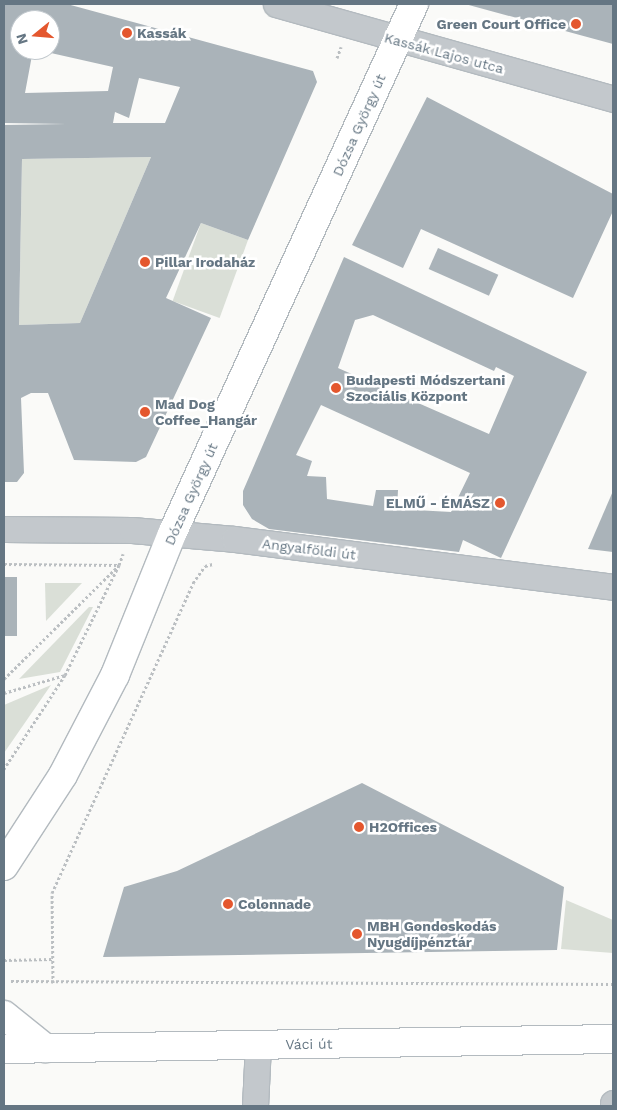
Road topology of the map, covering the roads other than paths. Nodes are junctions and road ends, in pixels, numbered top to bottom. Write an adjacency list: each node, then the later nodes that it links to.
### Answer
1 (276, 4): 3 (street, Kassák Lajos utca)
2 (414, 4): 3 (main road, Dózsa György út)
3 (397, 41): 4 (street, Kassák Lajos utca); 6 (main road, Dózsa György út)
4 (613, 99)
5 (4, 528): 6 (street, Angyalföldi út)
6 (172, 534): 7 (street, Angyalföldi út); 8 (main road, Dózsa György út)
7 (613, 587)
8 (4, 866)
9 (4, 1015): 13 (main road)
10 (613, 1039): 11 (main road, Váci út)
11 (258, 1045): 13 (main road, Váci út); 14 (street)
12 (4, 1048): 13 (main road, Váci út)
13 (45, 1048)
14 (255, 1106)

